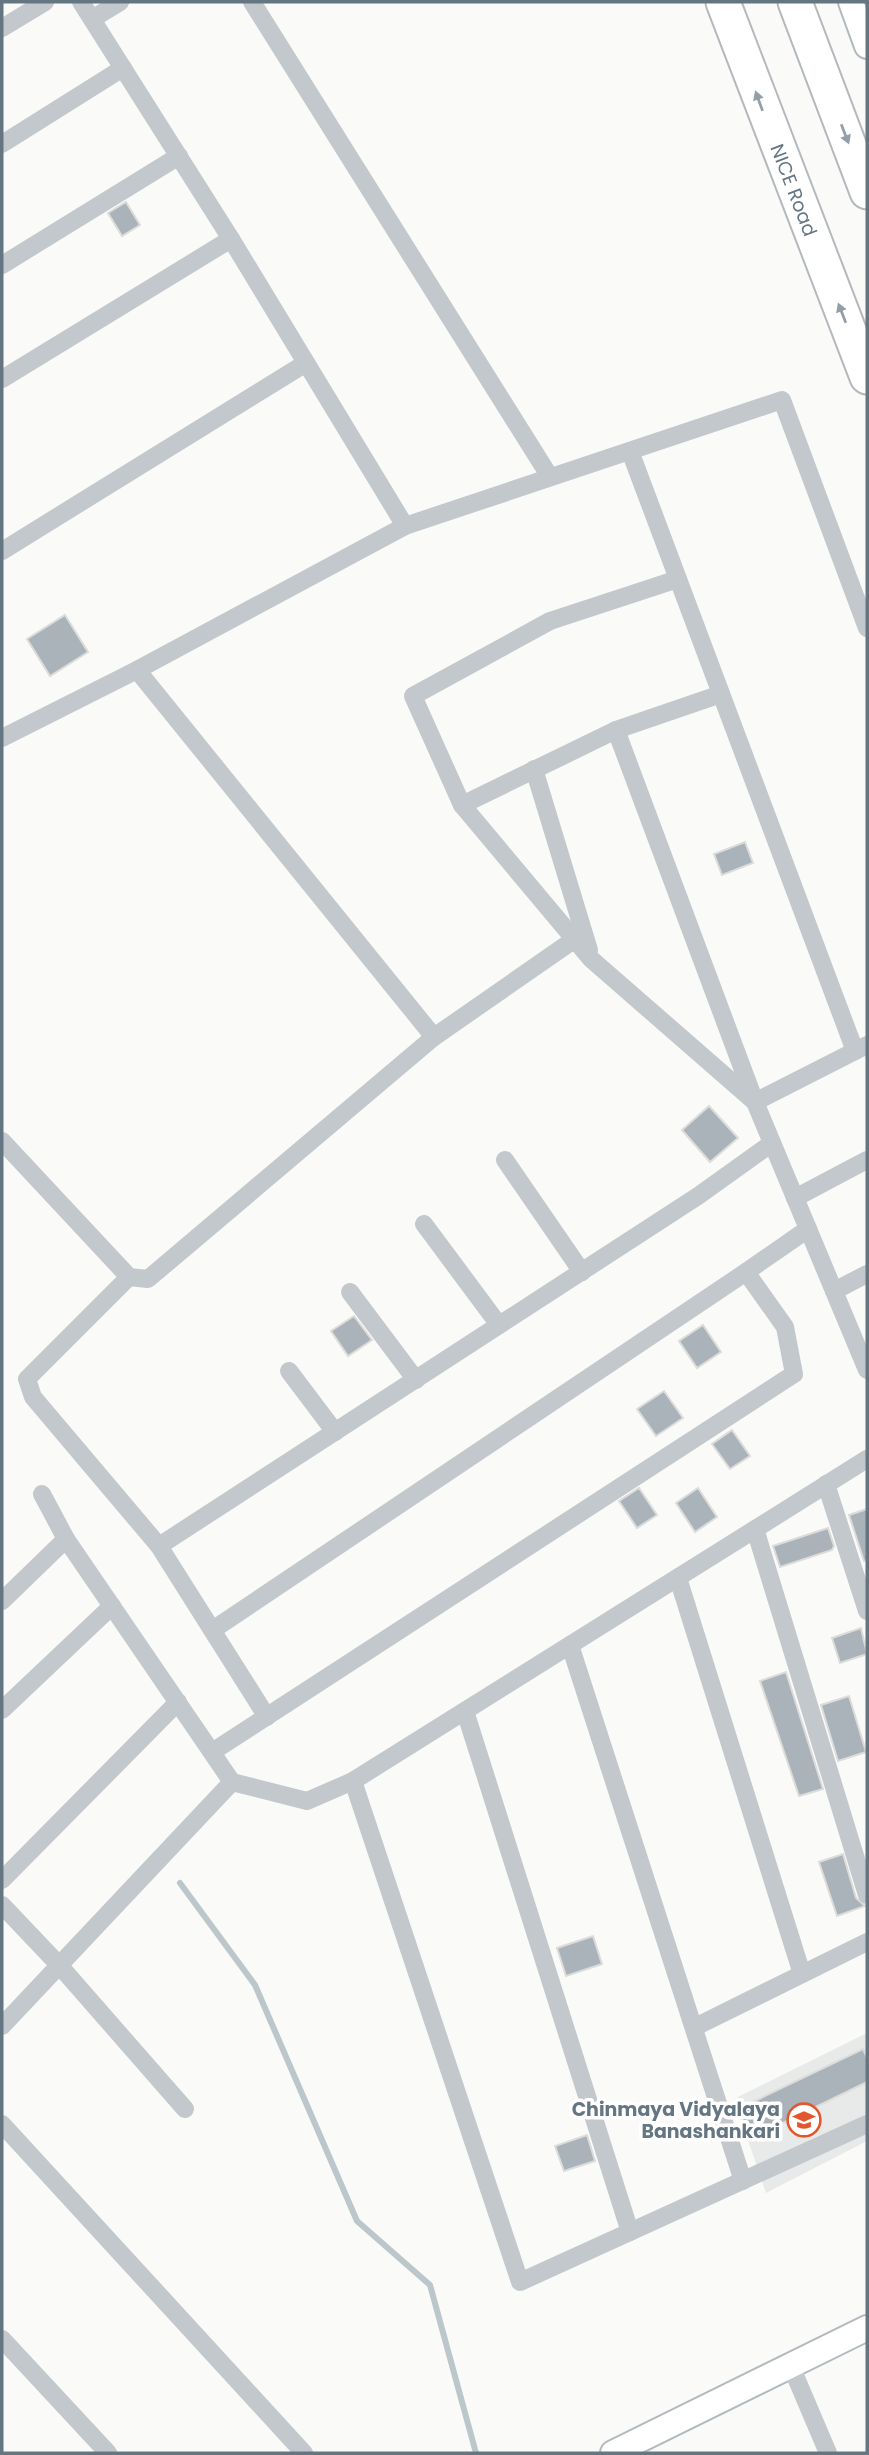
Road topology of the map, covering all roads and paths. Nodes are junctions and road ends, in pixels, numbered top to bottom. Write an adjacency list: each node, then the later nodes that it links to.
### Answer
1 (45, 2): 9 (street)
2 (81, 2): 8 (street)
3 (120, 2): 8 (street)
4 (251, 2): 21 (street)
5 (723, 2): 18 (highway, NICE Road, one-way to 5)
6 (795, 2): 14 (highway, one-way to 14)
7 (851, 2): 10 (street)
8 (92, 19): 11 (street)
9 (2, 28)
10 (867, 46)
11 (123, 68): 12 (street); 13 (street)
12 (2, 144)
13 (179, 156): 15 (street); 16 (street)
14 (867, 192)
15 (231, 239): 17 (street); 19 (street)
16 (2, 265)
17 (306, 363): 22 (street); 23 (street)
18 (867, 377)
19 (2, 379)
20 (631, 451): 21 (street); 24 (street); 25 (street)
21 (550, 477): 22 (street)
22 (405, 526): 26 (street)
23 (2, 551)
24 (678, 579): 27 (street); 31 (street)
25 (867, 628)
26 (137, 670): 28 (street); 34 (street)
27 (721, 694): 29 (street); 35 (street)
28 (5, 729)
29 (616, 730): 30 (street); 36 (street)
30 (534, 769): 31 (street); 33 (street)
31 (461, 804): 32 (street)
32 (575, 939): 33 (street); 34 (street)
33 (591, 959): 36 (street)
34 (434, 1037): 47 (street)
35 (861, 1048): 36 (street)
36 (755, 1102): 38 (street)
37 (2, 1140): 47 (street)
38 (772, 1143): 41 (street); 44 (street)
39 (505, 1160): 44 (street)
40 (867, 1160): 41 (street)
41 (795, 1198): 43 (street)
42 (424, 1224): 50 (street)
43 (808, 1229): 45 (street); 48 (street)
44 (582, 1272): 50 (street)
45 (746, 1272): 65 (street); 70 (street)
46 (867, 1274): 48 (street)
47 (129, 1278): 60 (street)
48 (834, 1291): 51 (street)
49 (349, 1292): 53 (street)
50 (499, 1325): 53 (street)
51 (867, 1370)
52 (289, 1371): 54 (street)
53 (416, 1380): 54 (street)
54 (335, 1432): 60 (street)
55 (867, 1459): 56 (street)
56 (826, 1484): 58 (street); 64 (street)
57 (42, 1494): 59 (street)
58 (755, 1529): 61 (street); 75 (street)
59 (66, 1539): 62 (street); 63 (street)
60 (159, 1546): 65 (street)
61 (678, 1578): 66 (street); 79 (street)
62 (2, 1601)
63 (112, 1606): 67 (street); 68 (street)
64 (867, 1611)
65 (214, 1629): 70 (street)
66 (570, 1645): 69 (street); 81 (street)
67 (178, 1702): 71 (street); 74 (street)
68 (2, 1710)
69 (465, 1711): 72 (street); 86 (street)
70 (267, 1717): 71 (street)
71 (212, 1752): 73 (street)
72 (353, 1781): 73 (street); 86 (street)
73 (232, 1782): 78 (street)
74 (2, 1880)
75 (867, 1895)
76 (2, 1905): 78 (street)
77 (867, 1942): 79 (street)
78 (59, 1965): 80 (street); 82 (street)
79 (802, 1974): 81 (street)
80 (2, 2026)
81 (695, 2027): 85 (street)
82 (185, 2109)
83 (2, 2123): 91 (street)
84 (867, 2124): 85 (street)
85 (743, 2181): 86 (street)
86 (630, 2232)
87 (867, 2328): 89 (street)
88 (2, 2339): 90 (street)
89 (791, 2366): 92 (street); 93 (street)
90 (108, 2453)
91 (304, 2453)
92 (614, 2453)
93 (828, 2453)

